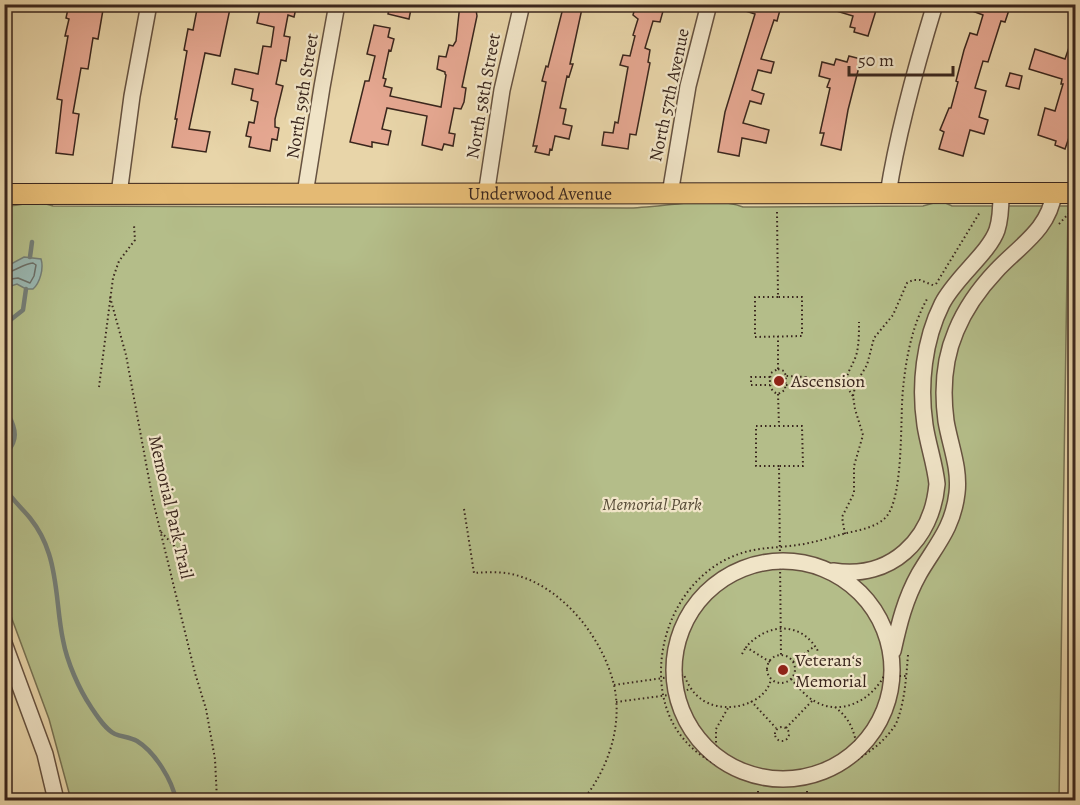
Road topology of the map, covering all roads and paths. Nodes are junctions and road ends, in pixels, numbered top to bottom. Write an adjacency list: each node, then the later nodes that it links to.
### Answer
1 (149, 4): 9 (street)
2 (337, 4): 10 (street, North 59th Street)
3 (522, 4): 13 (street, North 58th Street)
4 (709, 4): 11 (street, North 57th Avenue)
5 (935, 4): 12 (street)
6 (1001, 193): 7 (main road, Underwood Avenue); 12 (main road, Underwood Avenue); 40 (street)
7 (1054, 193): 14 (main road, Underwood Avenue); 49 (street)
8 (4, 194): 9 (main road, Underwood Avenue)
9 (119, 194): 10 (main road, Underwood Avenue)
10 (305, 194): 13 (main road, Underwood Avenue)
11 (670, 194): 12 (main road, Underwood Avenue); 13 (main road, Underwood Avenue)
12 (888, 194)
13 (486, 195)
14 (1072, 206): 15 (path); 19 (path)
15 (1065, 211)
16 (777, 212): 22 (path)
17 (980, 212): 20 (path)
18 (134, 225): 21 (path, Memorial Park Trail)
19 (1056, 227)
20 (934, 286): 32 (path); 37 (path)
21 (110, 297): 30 (path); 36 (path, Memorial Park Trail)
22 (778, 297): 24 (path); 24 (path)
23 (858, 322): 32 (path)
24 (778, 336): 25 (path)
25 (778, 369): 26 (path); 27 (path)
26 (786, 376): 29 (path); 29 (path)
27 (770, 377): 28 (path); 28 (path)
28 (770, 385): 31 (path)
29 (786, 385): 31 (path)
30 (99, 387)
31 (778, 393): 33 (path)
32 (853, 396): 37 (path)
33 (779, 426): 34 (path); 34 (path)
34 (779, 466): 38 (path)
35 (464, 509): 56 (path)
36 (161, 531): 39 (path); 74 (path, Memorial Park Trail)
37 (844, 534): 38 (path)
38 (780, 554): 40 (street); 41 (path); 53 (street); 53 (path)
39 (184, 556)
40 (826, 569): 49 (street)
41 (781, 629): 43 (path); 44 (path); 48 (path)
42 (4, 643): 73 (street)
43 (815, 646): 45 (path); 51 (path)
44 (746, 647): 46 (path); 50 (path)
45 (819, 653)
46 (742, 654)
47 (908, 654): 52 (path)
48 (781, 656): 50 (path); 51 (path)
49 (892, 657): 52 (street)
50 (770, 662): 54 (path)
51 (793, 662): 55 (path)
52 (899, 676): 61 (path); 65 (path); 66 (street)
53 (667, 678): 56 (path); 57 (street); 57 (path); 57 (path)
54 (771, 679): 55 (path); 59 (path)
55 (791, 679): 58 (path)
56 (614, 685): 60 (path)
57 (676, 693): 60 (path); 62 (path); 67 (path); 68 (street)
58 (813, 700): 61 (path); 64 (path)
59 (752, 701): 62 (path); 63 (path)
60 (616, 702): 75 (path)
61 (835, 707): 66 (path)
62 (728, 708): 68 (path)
63 (777, 729): 64 (path); 64 (path)
64 (786, 729)
65 (883, 744)
66 (857, 750): 68 (street)
67 (690, 751)
68 (716, 756)
69 (815, 789): 70 (path)
70 (807, 790): 72 (path); 77 (path)
71 (758, 791): 76 (path)
72 (801, 792)
73 (56, 801)
74 (217, 801)
75 (583, 801)
76 (758, 801)
77 (807, 801)

